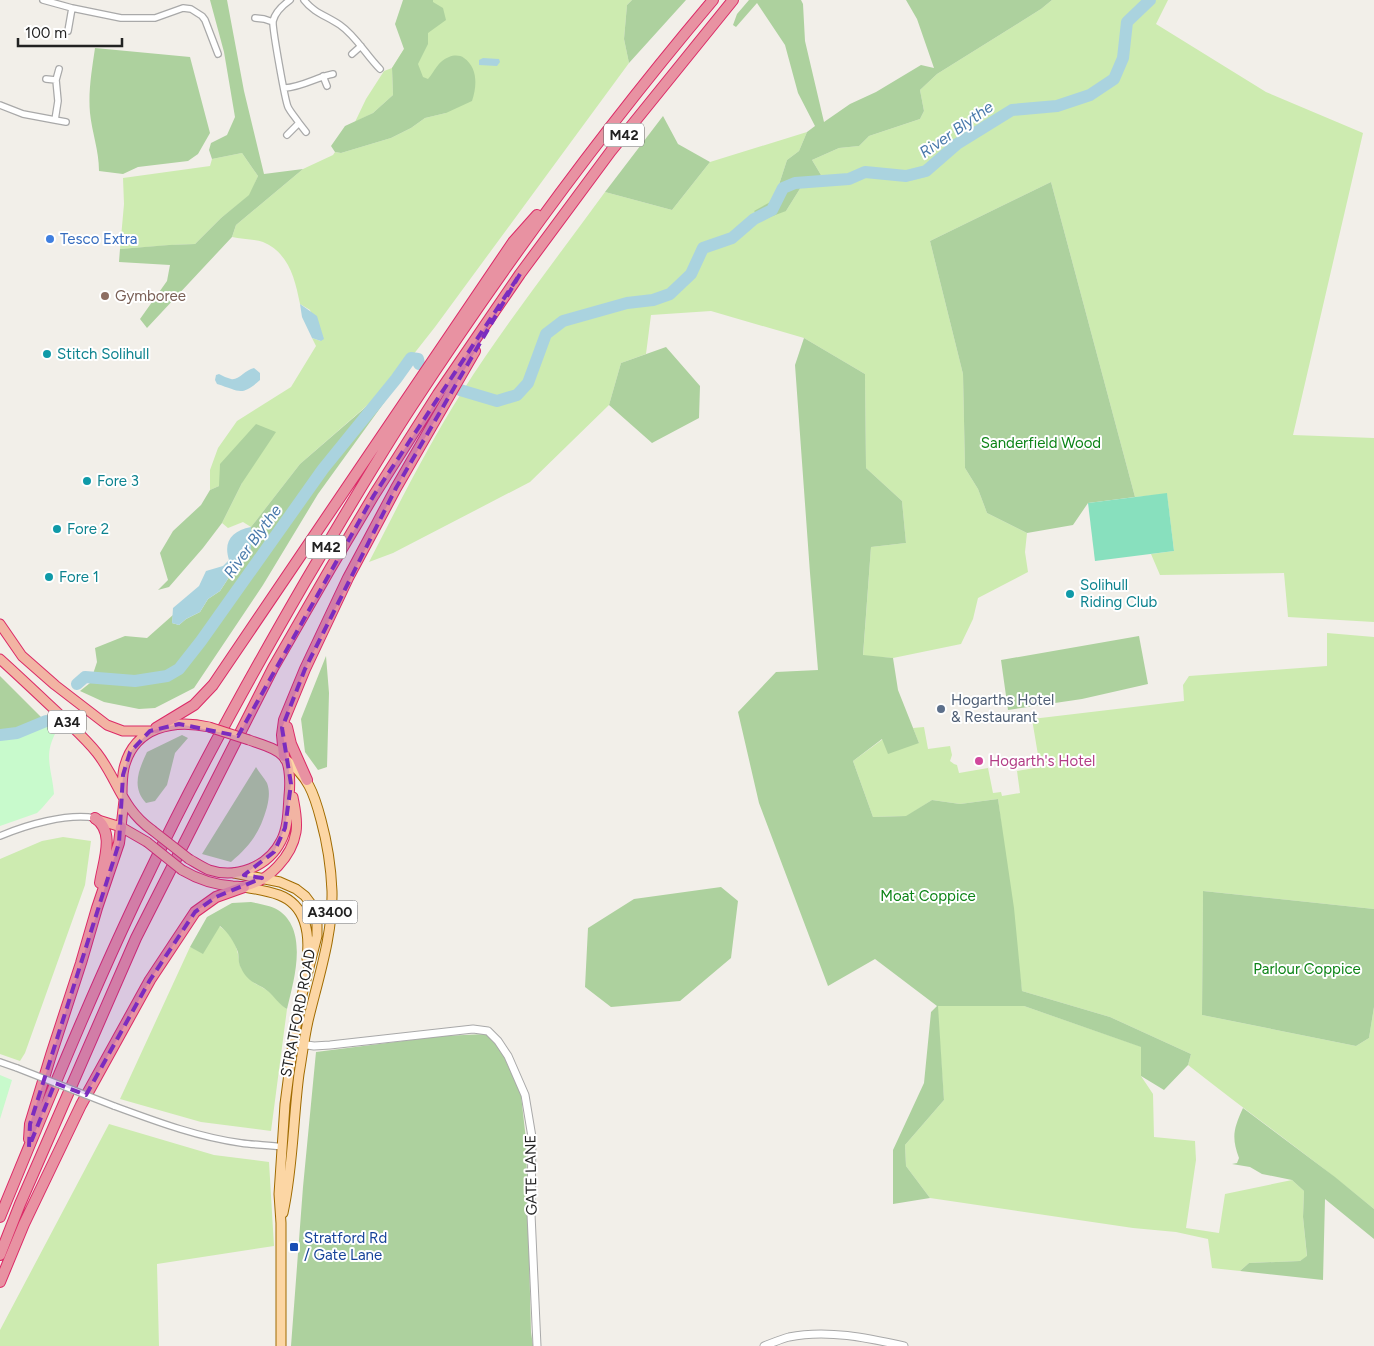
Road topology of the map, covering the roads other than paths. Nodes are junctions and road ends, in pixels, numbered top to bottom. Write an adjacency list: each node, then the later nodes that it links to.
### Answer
1 (43, 0): 6 (street)
2 (290, 0): 8 (street)
3 (304, 0): 10 (street)
4 (713, 0): 27 (highway, M42)
5 (733, 0): 28 (highway, M42)
6 (72, 8): 9 (street); 11 (street)
7 (255, 18): 8 (street)
8 (273, 22): 20 (street)
9 (68, 31)
10 (361, 46): 12 (street); 14 (street)
11 (218, 54)
12 (352, 54)
13 (59, 69): 18 (street)
14 (380, 69)
15 (334, 74): 16 (street)
16 (323, 76): 19 (street); 20 (street)
17 (46, 79): 18 (street)
18 (56, 80): 22 (street)
19 (327, 86)
20 (285, 88): 24 (street)
21 (0, 105): 22 (street)
22 (55, 120): 23 (street)
23 (66, 122)
24 (299, 123): 25 (street); 26 (street)
25 (306, 132)
26 (287, 135)
27 (576, 173): 32 (highway); 48 (highway, M42)
28 (520, 274): 31 (highway); 53 (highway, M42)
29 (0, 624): 32 (highway, A34)
30 (0, 659): 36 (highway, A34)
31 (287, 711): 33 (highway); 34 (highway)
32 (153, 730): 33 (highway, A34, bridge); 36 (highway)
33 (285, 758): 34 (main road, STRATFORD ROAD); 35 (highway, A34)
34 (307, 780): 46 (main road, STRATFORD ROAD / A3400)
35 (291, 784): 40 (highway, A34); 41 (highway)
36 (123, 798): 38 (highway); 40 (highway, A34, bridge)
37 (94, 818): 38 (highway); 39 (street); 43 (highway)
38 (121, 827): 42 (highway, bridge); 43 (highway)
39 (0, 836)
40 (232, 873): 41 (main road, STRATFORD ROAD / A3400)
41 (262, 878): 42 (highway); 44 (main road, STRATFORD ROAD / A3400)
42 (244, 886): 44 (main road); 54 (highway)
43 (96, 908): 48 (highway)
44 (301, 999): 45 (main road, STRATFORD ROAD / A3400)
45 (293, 1043): 46 (street, GATE LANE); 49 (main road, STRATFORD ROAD / A3400)
46 (304, 1045): 50 (main road, STRATFORD ROAD / A3400); 56 (street, GATE LANE)
47 (0, 1062): 49 (street, bridge)
48 (29, 1147): 51 (highway, M42)
49 (282, 1147): 50 (street); 52 (main road, STRATFORD ROAD / A3400)
50 (292, 1148): 52 (main road, STRATFORD ROAD / A3400)
51 (0, 1217)
52 (281, 1224): 55 (main road, STRATFORD ROAD / A3400)
53 (0, 1256)
54 (0, 1282)
55 (281, 1346)
56 (537, 1346)
57 (764, 1346): 58 (street)
58 (904, 1346)

